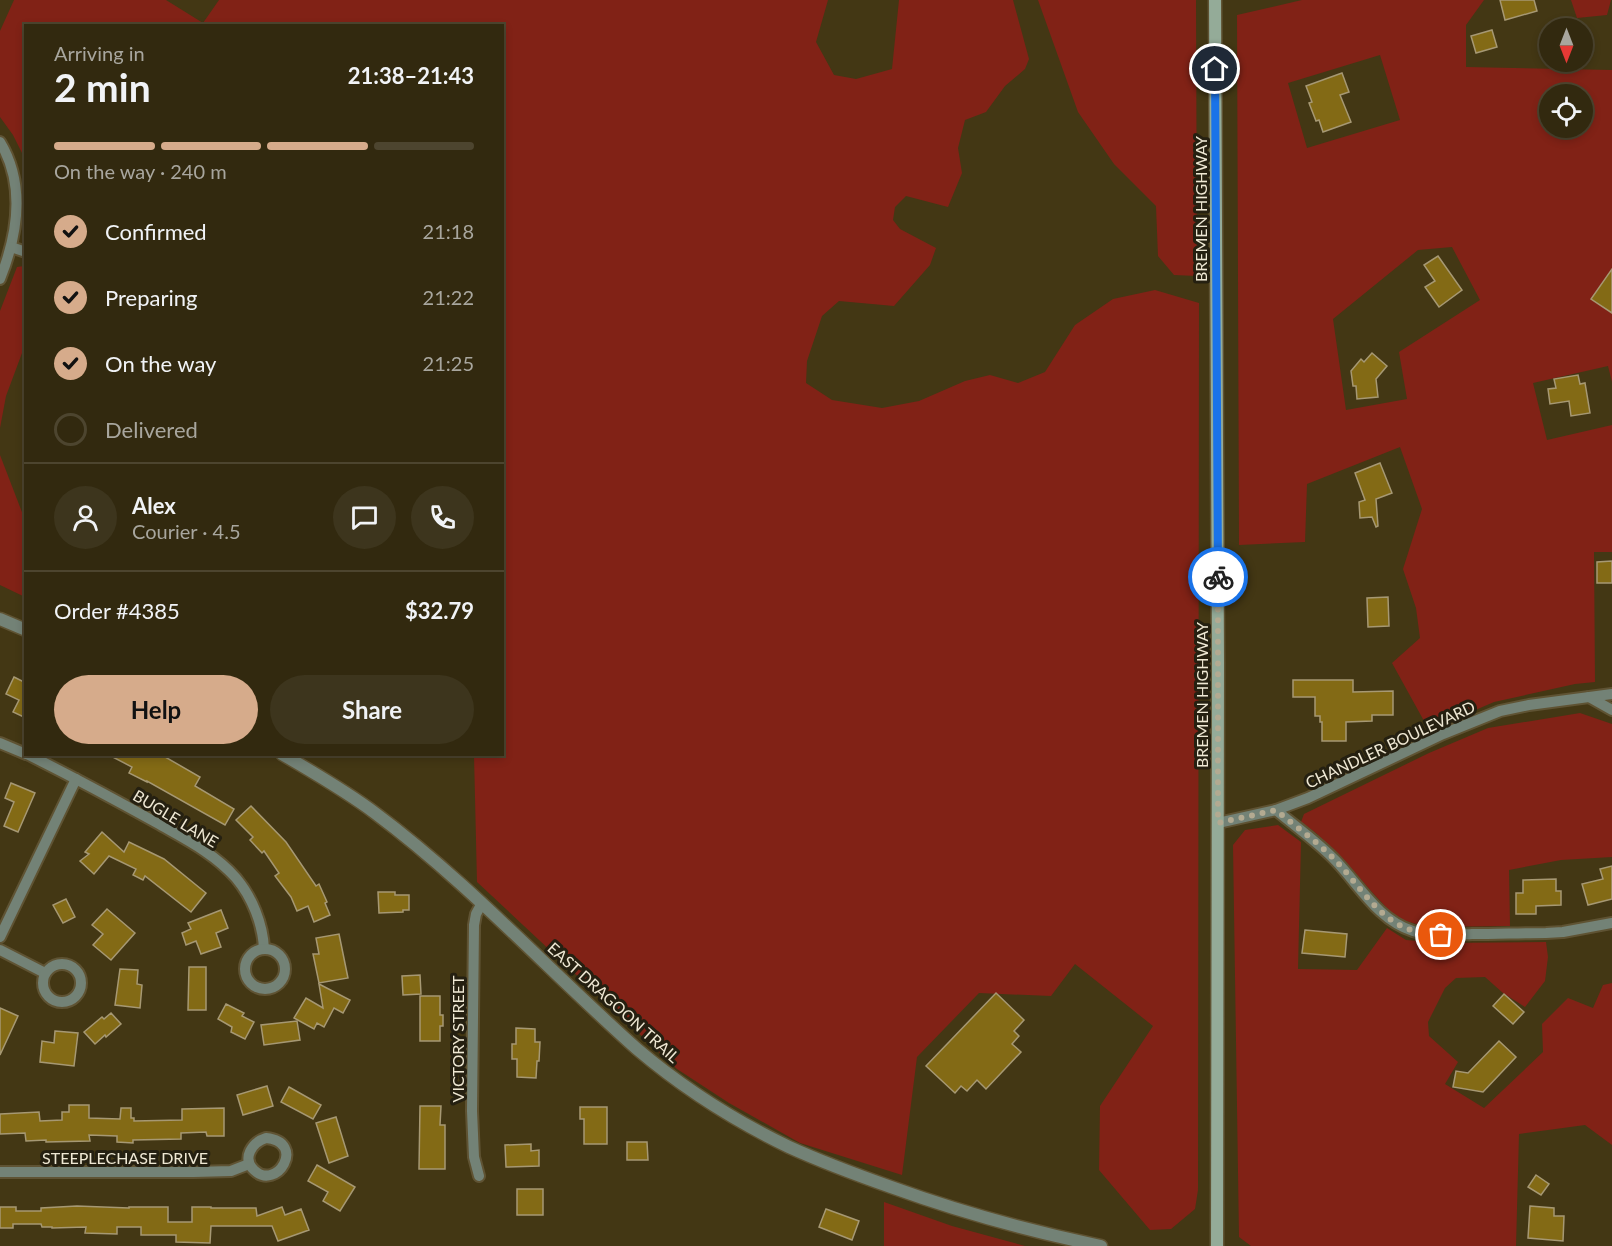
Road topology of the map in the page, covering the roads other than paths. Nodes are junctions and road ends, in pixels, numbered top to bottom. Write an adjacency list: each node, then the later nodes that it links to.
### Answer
1 (1215, 0): 17 (main road, BREMEN HIGHWAY)
2 (0, 142): 3 (street)
3 (11, 247): 4 (street); 5 (street)
4 (24, 251)
5 (0, 279)
6 (0, 620): 7 (street)
7 (24, 629)
8 (1612, 694): 9 (street, CHANDLER BOULEVARD)
9 (1589, 697): 10 (street); 16 (street, CHANDLER BOULEVARD)
10 (1612, 710)
11 (0, 743): 12 (street, BUGLE LANE)
12 (24, 753)
13 (30, 756): 15 (street, BUGLE LANE)
14 (285, 756): 18 (street, EAST DRAGOON TRAIL)
15 (76, 779): 20 (street); 21 (street, BUGLE LANE)
16 (1276, 810): 17 (street, CHANDLER BOULEVARD); 19 (street)
17 (1218, 823): 28 (main road, BREMEN HIGHWAY)
18 (482, 903): 26 (street, VICTORY STREET); 27 (street, EAST DRAGOON TRAIL)
19 (1612, 923)
20 (0, 937)
21 (264, 949)
22 (0, 950): 23 (street)
23 (45, 973)
24 (249, 1164): 25 (street, STEEPLECHASE DRIVE)
25 (0, 1172)
26 (479, 1176)
27 (1101, 1246)
28 (1217, 1246)

